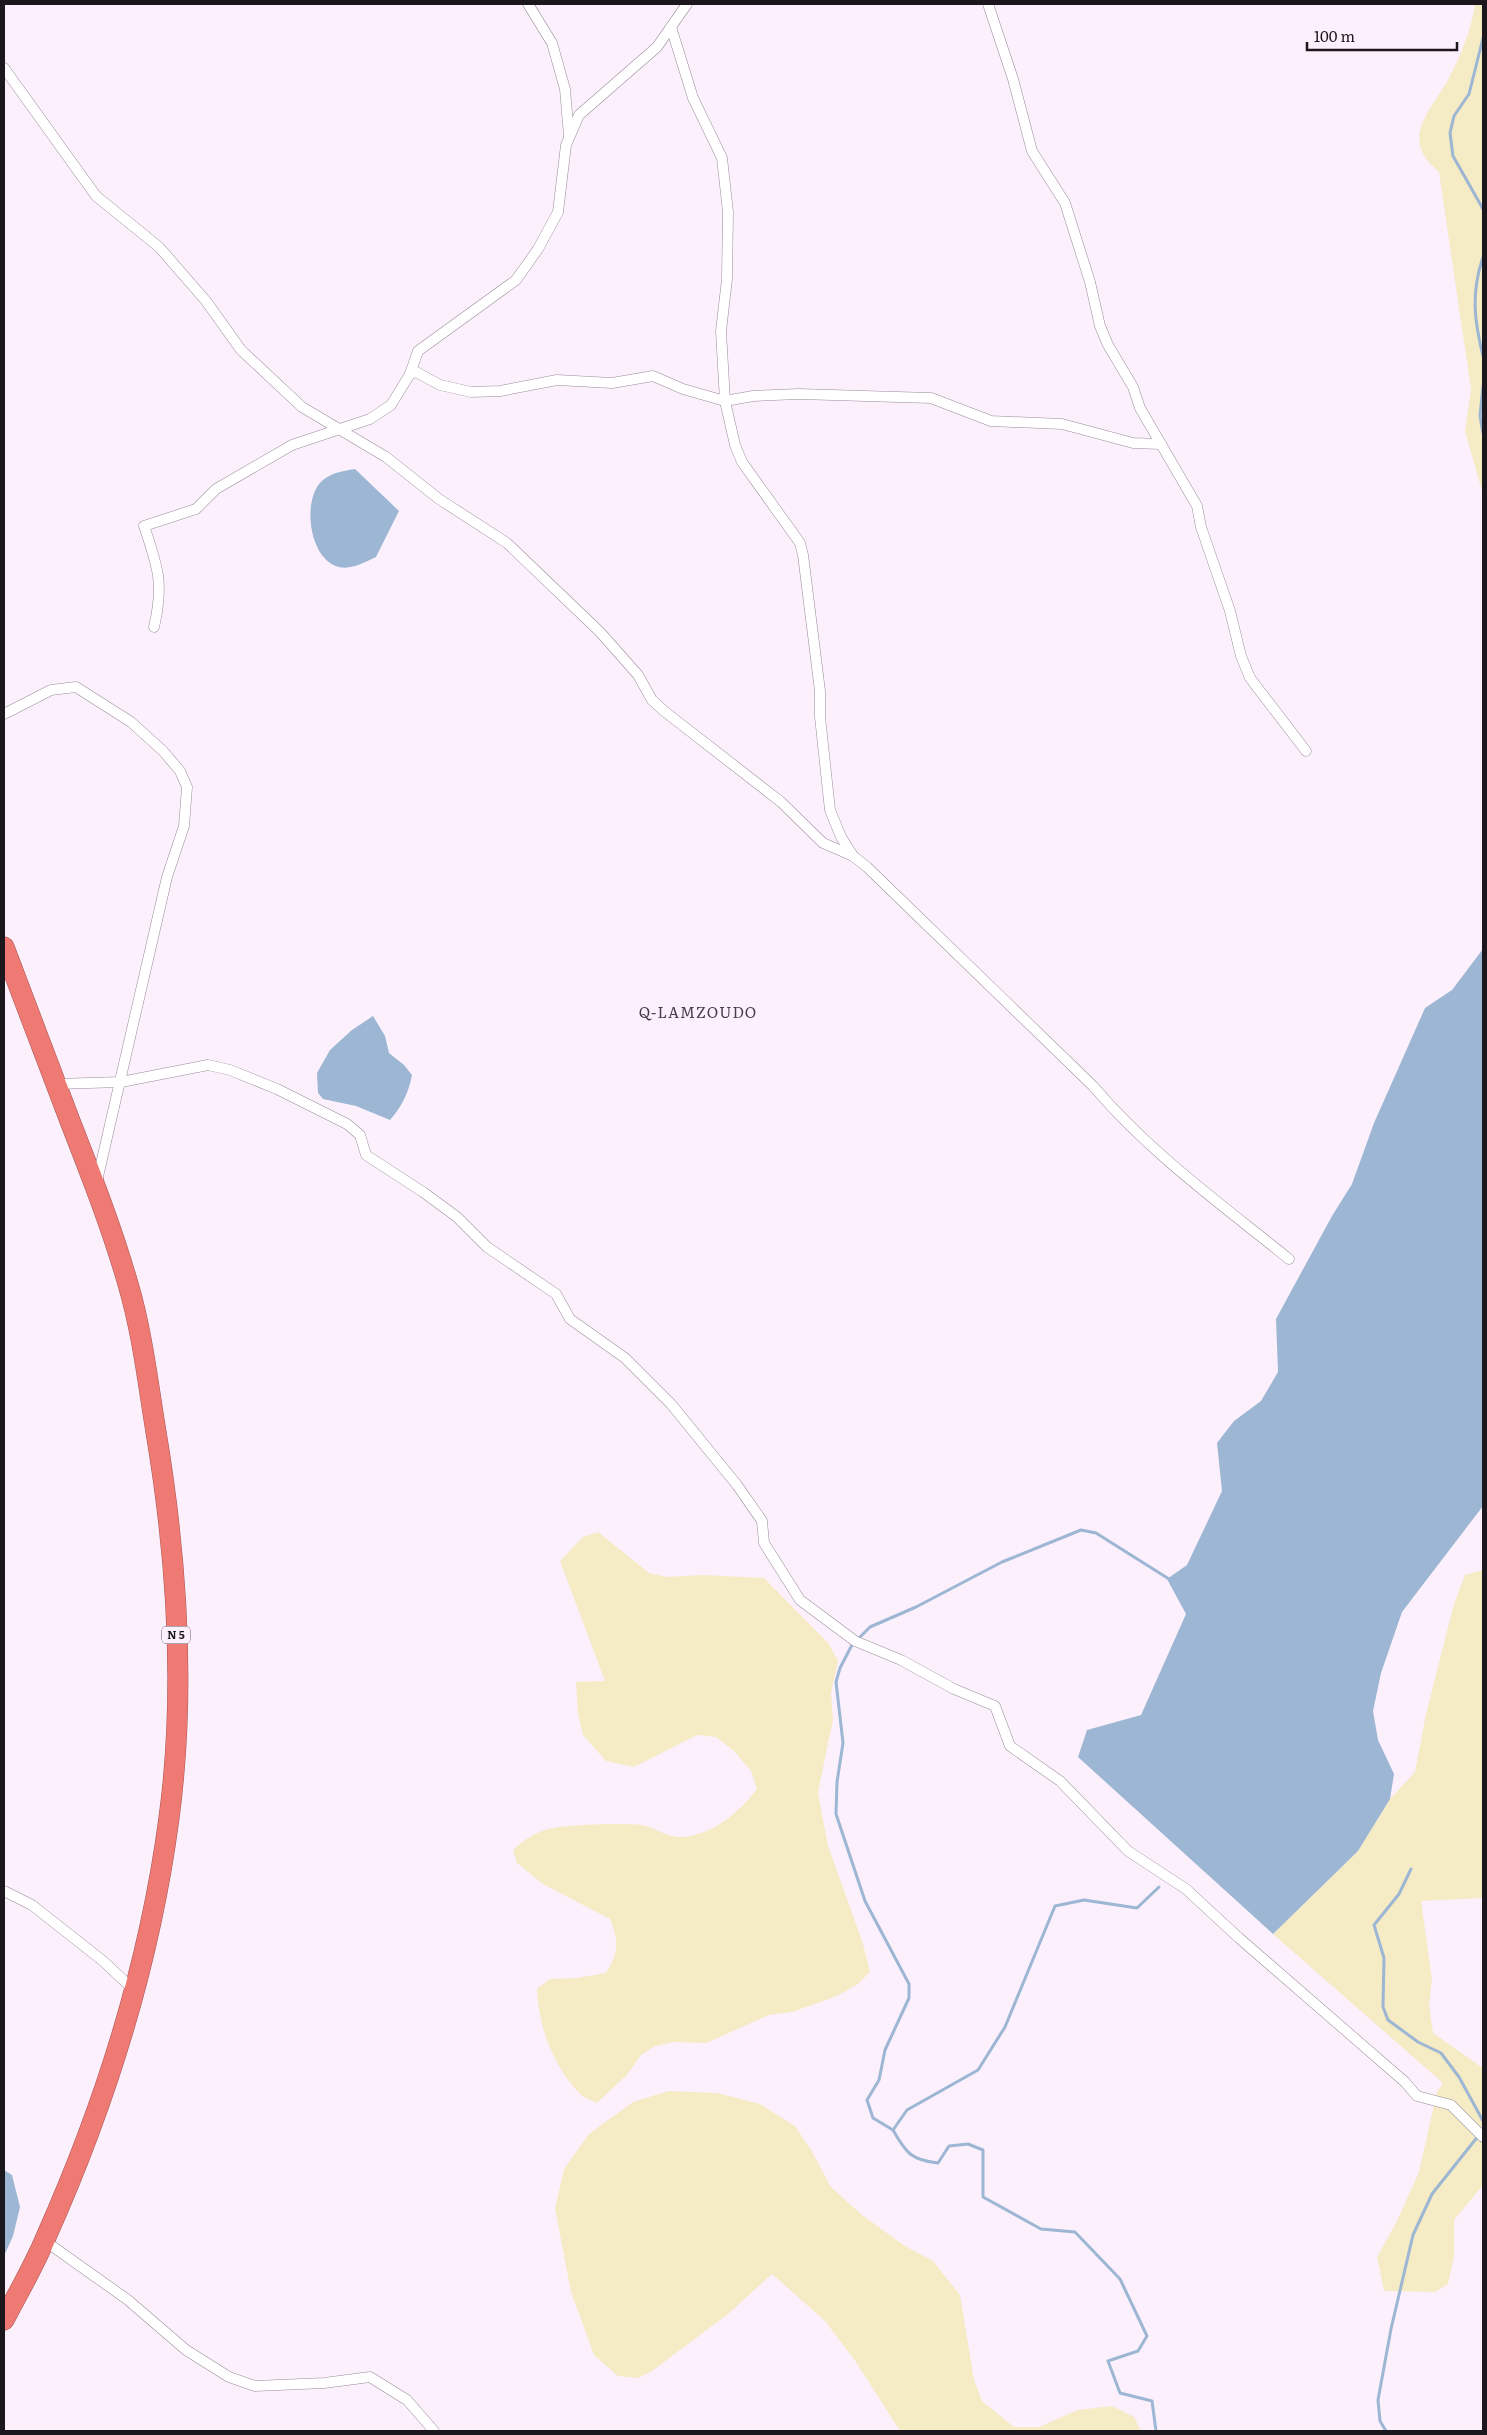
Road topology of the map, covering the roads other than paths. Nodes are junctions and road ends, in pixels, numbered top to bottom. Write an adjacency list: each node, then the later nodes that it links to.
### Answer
1 (528, 4): 6 (street)
2 (687, 4): 4 (street)
3 (988, 4): 10 (street)
4 (671, 27): 6 (street); 8 (street)
5 (4, 68): 9 (street)
6 (569, 137): 7 (street)
7 (410, 374): 8 (street); 9 (street)
8 (725, 401): 10 (street); 14 (street)
9 (341, 430): 11 (street); 14 (street)
10 (1160, 444): 13 (street)
11 (154, 627)
12 (4, 714): 16 (street)
13 (1306, 751)
14 (853, 856): 19 (street)
15 (4, 947): 17 (highway, N 5)
16 (121, 1082): 17 (street); 18 (street); 22 (street)
17 (56, 1084): 18 (highway, N 5)
18 (96, 1187): 21 (highway, N 5)
19 (1289, 1259)
20 (4, 1892): 21 (street)
21 (134, 1990): 23 (highway, N 5)
22 (1483, 2138)
23 (45, 2242): 24 (highway, N 5); 25 (street)
24 (4, 2320)
25 (434, 2431)

